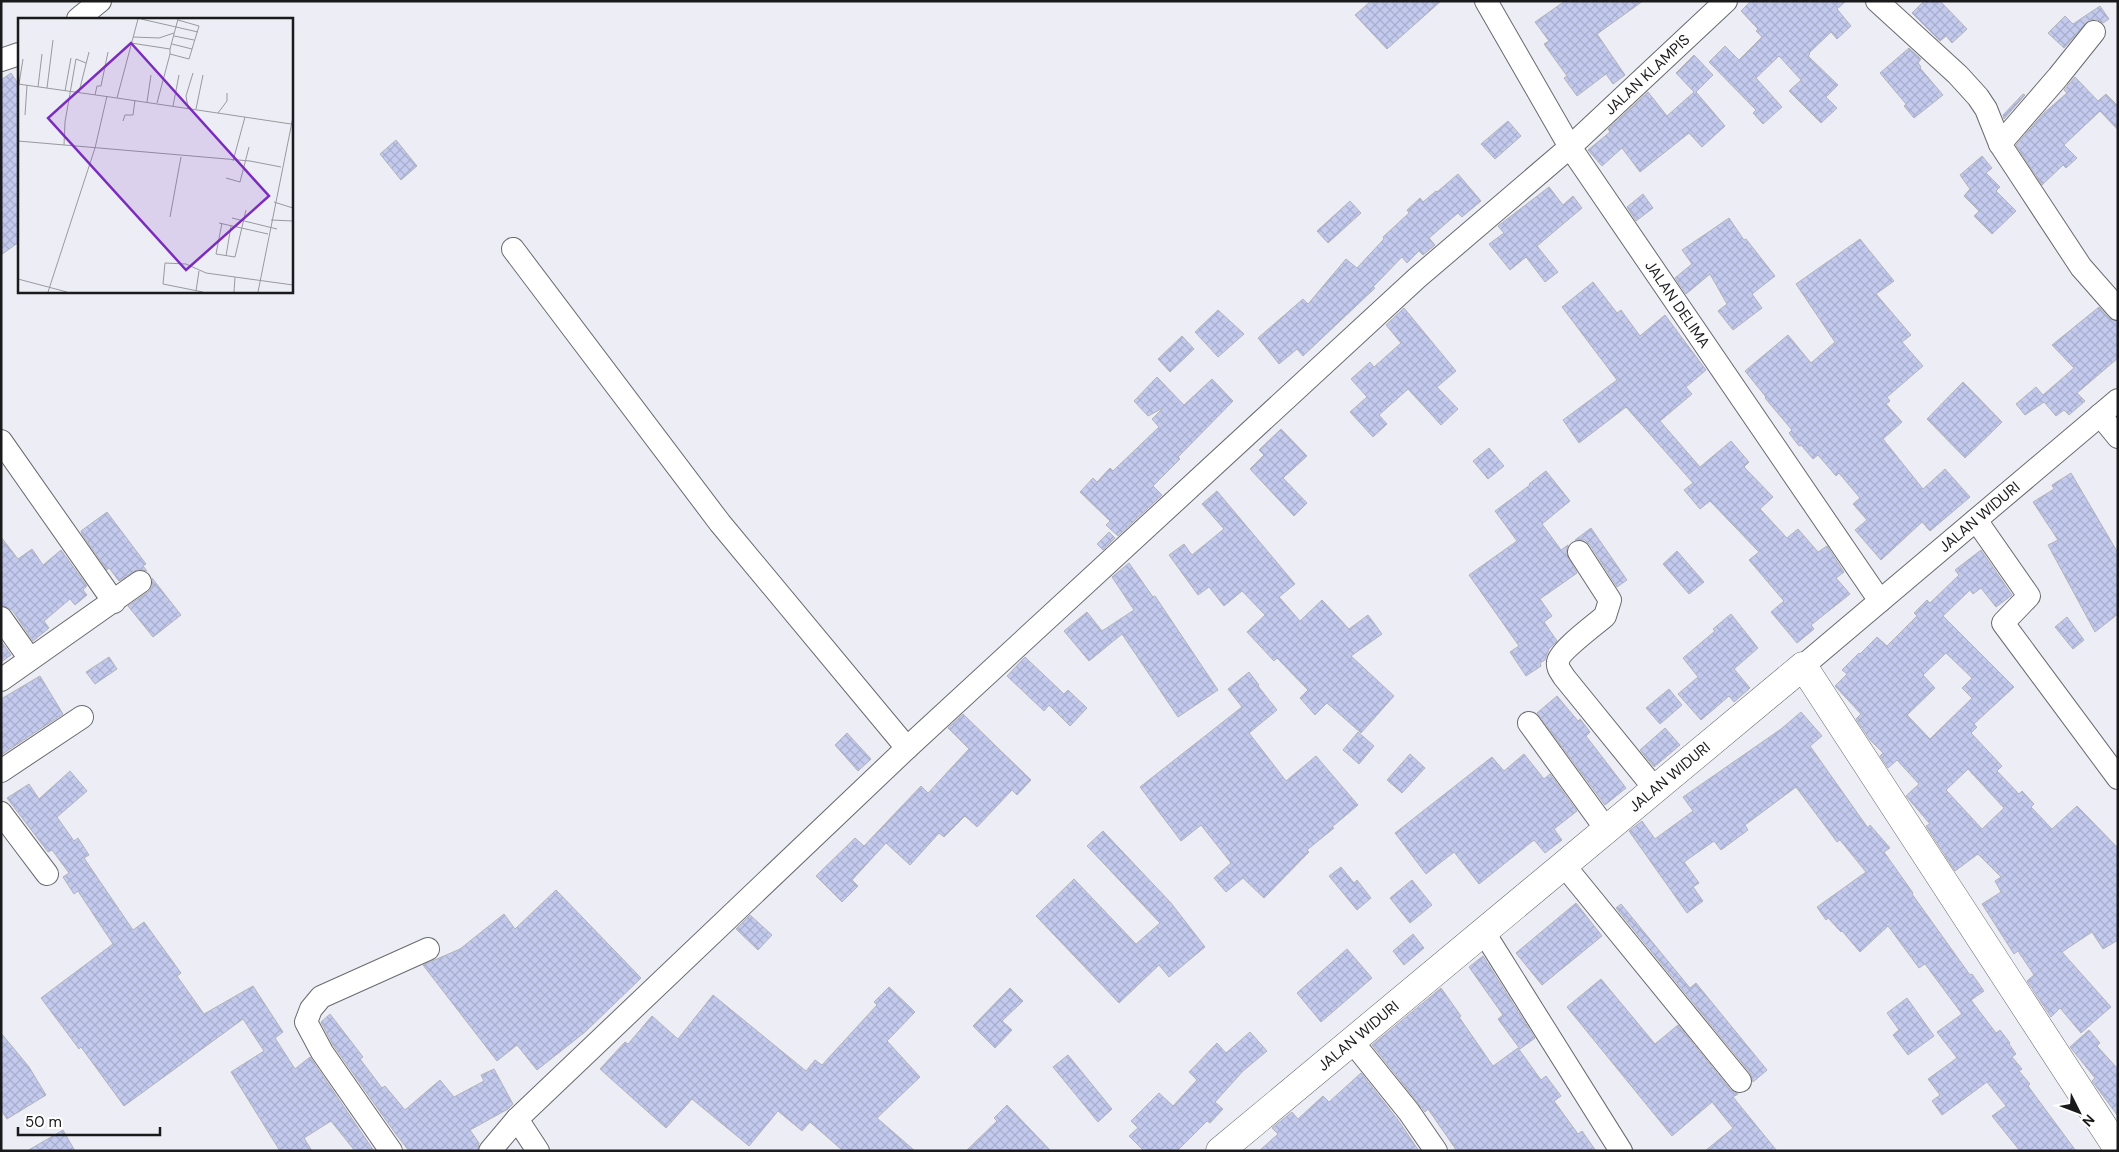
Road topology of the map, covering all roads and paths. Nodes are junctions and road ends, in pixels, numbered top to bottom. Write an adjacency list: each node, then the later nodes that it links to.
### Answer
1 (100, 1): 5 (street)
2 (1486, 1): 10 (street, JALAN DELIMA)
3 (1726, 1): 10 (street, JALAN KLAMPIS)
4 (1877, 1): 9 (street)
5 (79, 18)
6 (2094, 32): 9 (street)
7 (18, 54): 8 (street)
8 (1, 60)
9 (2000, 144): 12 (street)
10 (1570, 147): 20 (street, JALAN DELIMA); 28 (street, JALAN KLAMPIS)
11 (513, 249): 28 (street)
12 (2118, 309)
13 (2118, 400): 14 (street, JALAN WIDURI)
14 (2100, 415): 15 (street); 17 (street, JALAN WIDURI)
15 (2118, 437)
16 (1, 441): 21 (street)
17 (1976, 520): 20 (street, JALAN WIDURI); 30 (street)
18 (1579, 552): 31 (street)
19 (140, 582): 21 (street)
20 (1880, 601): 24 (street, JALAN WIDURI)
21 (114, 602): 23 (street)
22 (1, 618): 23 (street)
23 (30, 659): 25 (street)
24 (1803, 666): 31 (main road, JALAN WIDURI); 42 (main road)
25 (1, 680)
26 (82, 717): 29 (street)
27 (1528, 723): 33 (street)
28 (907, 748): 40 (street, JALAN KLAMPIS)
29 (1, 771)
30 (2118, 778)
31 (1655, 789): 33 (main road, JALAN WIDURI)
32 (1, 813): 35 (street)
33 (1606, 829): 34 (main road, JALAN WIDURI)
34 (1563, 864): 36 (main road, JALAN WIDURI); 39 (street)
35 (47, 874)
36 (1483, 931): 38 (main road, JALAN WIDURI); 47 (street)
37 (428, 949): 43 (street)
38 (1351, 1040): 41 (main road, JALAN WIDURI); 46 (street)
39 (1740, 1080)
40 (517, 1119): 44 (street, JALAN KLAMPIS); 45 (street)
41 (1230, 1148)
42 (2118, 1149)
43 (391, 1151)
44 (490, 1151)
45 (538, 1151)
46 (1436, 1151)
47 (1621, 1151)

